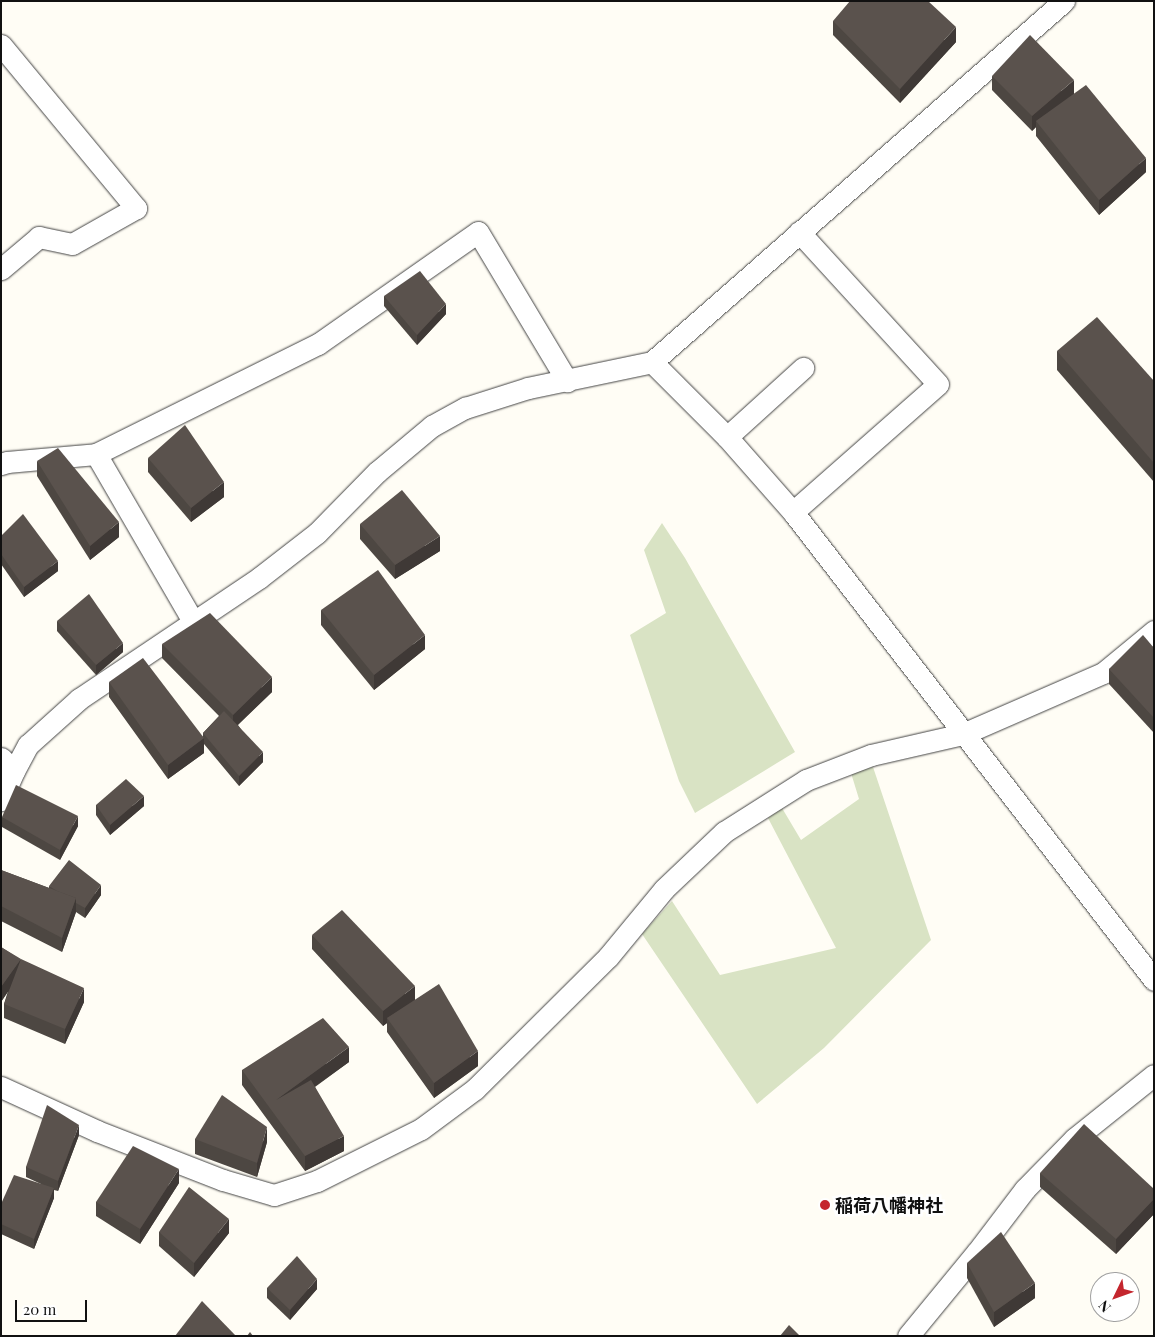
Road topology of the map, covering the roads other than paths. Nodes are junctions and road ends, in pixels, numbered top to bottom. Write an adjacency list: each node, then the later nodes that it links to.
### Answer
1 (1064, 1): 3 (street)
2 (1, 45): 4 (street)
3 (799, 232): 5 (street); 11 (street)
4 (1, 269)
5 (652, 362): 7 (street); 8 (street)
6 (803, 368): 8 (street)
7 (567, 381): 9 (street); 12 (street)
8 (727, 437): 11 (street)
9 (96, 454): 10 (street); 12 (street)
10 (1, 464)
11 (793, 512): 14 (street)
12 (194, 623): 15 (street)
13 (1154, 631): 14 (street)
14 (963, 734): 17 (street); 19 (street)
15 (8, 765): 16 (street)
16 (1, 800)
17 (1154, 980)
18 (1154, 1075): 20 (street)
19 (1, 1087)
20 (908, 1336)

